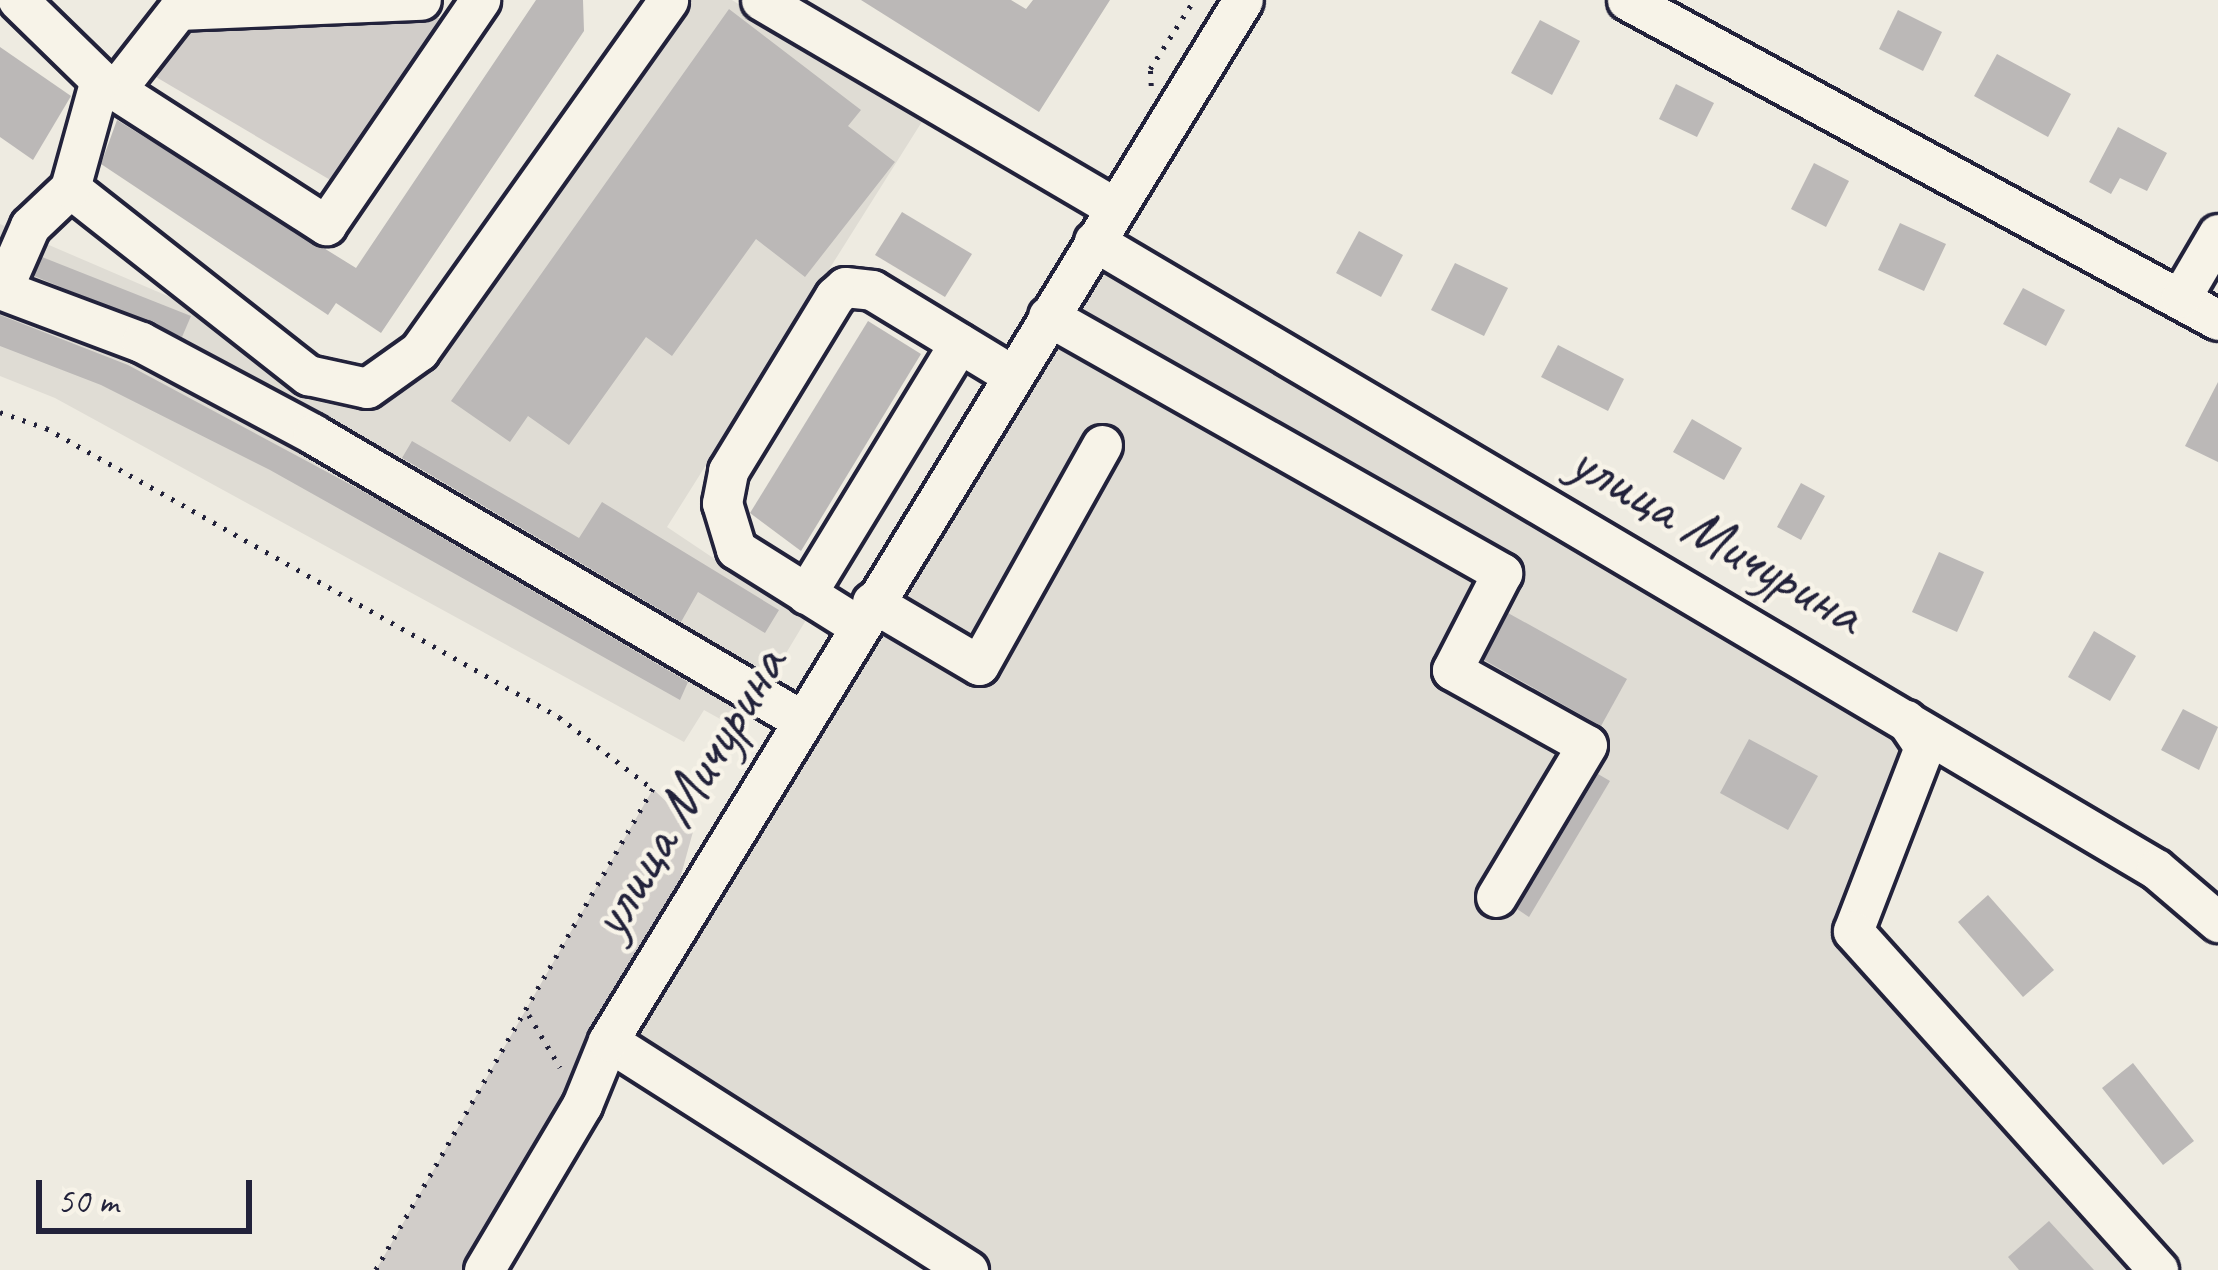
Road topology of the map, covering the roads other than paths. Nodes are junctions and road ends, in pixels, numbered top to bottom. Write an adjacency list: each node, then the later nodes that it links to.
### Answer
1 (18, 0): 8 (street)
2 (421, 0): 8 (street)
3 (480, 0): 8 (street)
4 (668, 0): 9 (street)
5 (761, 0): 10 (street)
6 (1243, 0): 10 (street, улица Мичурина)
7 (1627, 0): 13 (street)
8 (109, 84): 9 (street)
9 (70, 188): 12 (street)
10 (1104, 224): 14 (street, улица Мичурина); 22 (street, улица Мичурина)
11 (2218, 234): 13 (street)
12 (1, 290): 21 (street)
13 (2181, 298): 15 (street)
14 (1048, 316): 17 (street, улица Мичурина); 23 (street)
15 (2218, 320)
16 (959, 343): 17 (street); 19 (street); 19 (street)
17 (1012, 375): 20 (street, улица Мичурина)
18 (1102, 446): 20 (street)
19 (806, 593): 20 (street)
20 (865, 614): 21 (street, улица Мичурина)
21 (801, 720): 25 (street, улица Мичурина)
22 (1906, 720): 24 (street, улица Мичурина); 28 (street)
23 (1496, 897)
24 (2218, 922)
25 (608, 1041): 26 (street, улица Мичурина); 27 (street)
26 (484, 1270)
27 (968, 1270)
28 (2158, 1270)

